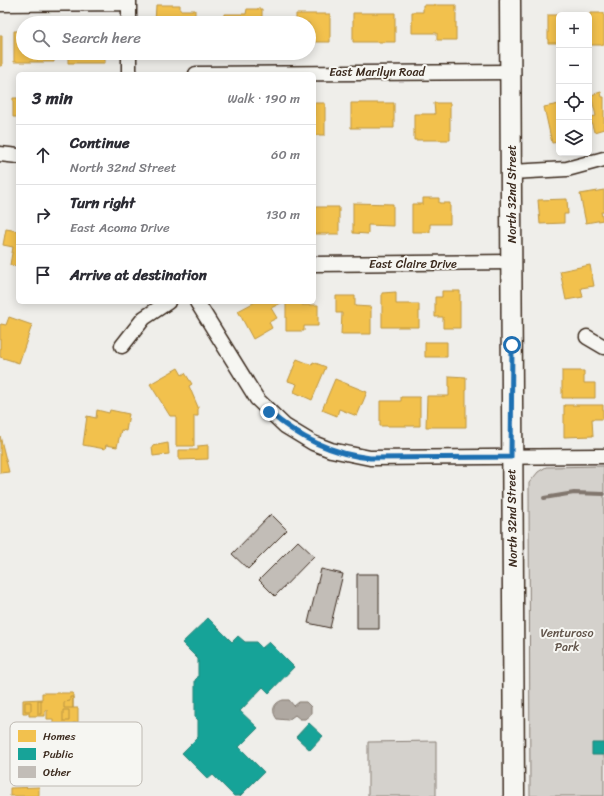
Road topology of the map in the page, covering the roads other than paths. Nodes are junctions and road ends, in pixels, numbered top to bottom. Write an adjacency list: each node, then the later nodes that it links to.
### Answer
1 (510, 0): 7 (main road, North 32nd Street)
2 (129, 2): 3 (street); 4 (street)
3 (0, 4)
4 (129, 16)
5 (129, 60): 6 (street)
6 (129, 72)
7 (511, 72): 8 (street, East Marilyn Road); 12 (main road, North 32nd Street)
8 (316, 73)
9 (0, 154): 10 (street)
10 (16, 156)
11 (604, 159): 12 (street)
12 (512, 172): 13 (main road, North 32nd Street)
13 (512, 262): 14 (street, East Claire Drive); 21 (main road, North 32nd Street)
14 (316, 264)
15 (165, 304): 18 (street)
16 (198, 304): 21 (street)
17 (587, 337): 19 (street)
18 (122, 346)
19 (604, 347)
20 (604, 456): 21 (street)
21 (511, 457): 22 (main road, North 32nd Street)
22 (514, 796)

